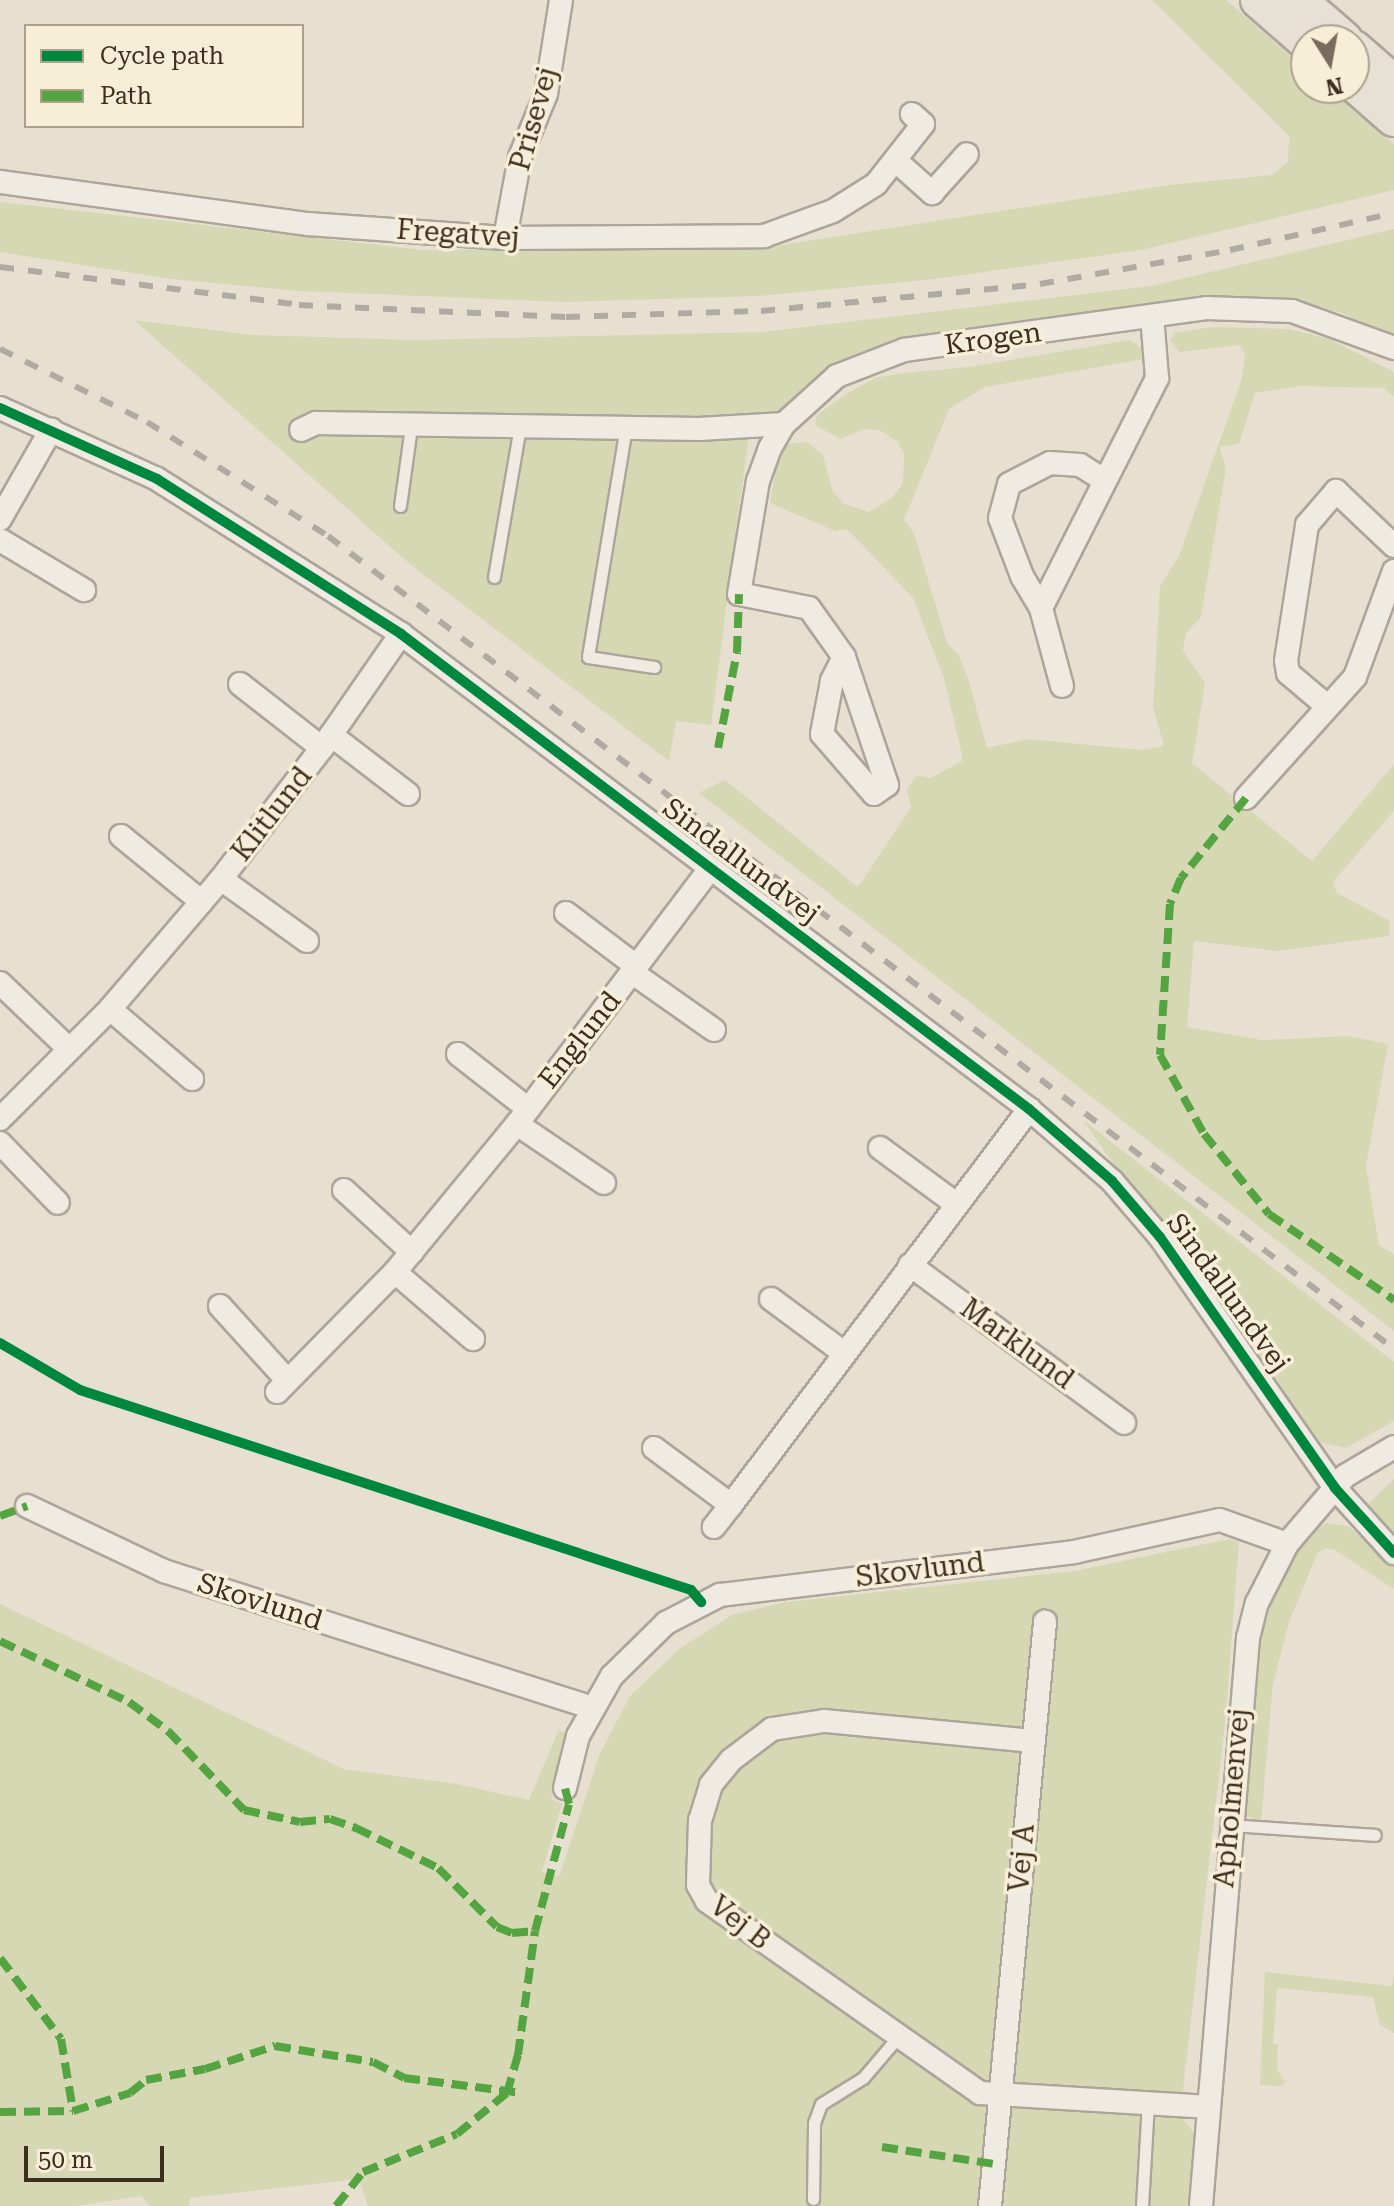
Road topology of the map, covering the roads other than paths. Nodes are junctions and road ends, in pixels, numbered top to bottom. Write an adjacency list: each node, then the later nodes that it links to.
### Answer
1 (561, 0): 14 (street, Prisevej)
2 (1259, 0): 5 (main road)
3 (1298, 0): 4 (main road)
4 (1326, 24)
5 (1290, 27)
6 (1370, 63): 7 (main road)
7 (1394, 84)
8 (1370, 97): 10 (main road)
9 (912, 114): 12 (street, Fregatvej)
10 (1394, 118)
11 (967, 154): 12 (street)
12 (895, 160): 14 (street, Fregatvej)
13 (0, 182): 14 (street, Fregatvej)
14 (505, 238)
15 (1152, 316): 16 (street, Krogen); 18 (street, Krogen); 24 (street)
16 (1394, 348)
17 (0, 408): 22 (street, Sindallundvej)
18 (784, 424): 21 (street); 34 (street, Krogen)
19 (411, 427): 20 (street); 23 (street); 25 (lane)
20 (520, 427): 21 (street); 30 (lane)
21 (626, 427): 35 (lane)
22 (51, 430): 26 (street); 33 (street, Sindallundvej)
23 (301, 430)
24 (1104, 480): 32 (street); 32 (street)
25 (400, 506)
26 (0, 519)
27 (0, 540): 31 (street)
28 (1394, 546): 38 (street)
29 (1394, 571): 38 (street)
30 (494, 577)
31 (84, 590)
32 (1041, 608): 37 (street)
33 (401, 634): 39 (street, Klitlund); 43 (street, Sindallundvej)
34 (844, 657): 34 (street)
35 (654, 667)
36 (240, 684): 39 (street, Klitlund)
37 (1062, 686)
38 (1327, 706): 41 (street)
39 (326, 742): 40 (street, Klitlund); 44 (street, Klitlund)
40 (408, 794)
41 (1246, 798)
42 (121, 836): 45 (street)
43 (710, 869): 48 (street, Englund); 55 (street, Sindallundvej)
44 (221, 879): 45 (street, Klitlund); 47 (street, Klitlund)
45 (202, 902): 50 (street, Klitlund)
46 (566, 913): 48 (street, Englund)
47 (307, 941)
48 (635, 970): 51 (street, Englund); 56 (street, Englund)
49 (0, 983): 52 (street)
50 (110, 1009): 52 (street, Klitlund); 54 (street)
51 (714, 1030)
52 (69, 1049): 57 (street, Klitlund)
53 (458, 1054): 56 (street, Englund)
54 (192, 1079)
55 (1029, 1109): 63 (street); 74 (street, Sindallundvej)
56 (522, 1116): 60 (street, Englund); 64 (street, Englund)
57 (0, 1119)
58 (0, 1143): 62 (street)
59 (880, 1148): 63 (street)
60 (604, 1183)
61 (344, 1190): 64 (street)
62 (58, 1203)
63 (955, 1203): 65 (street)
64 (412, 1252): 66 (street, Englund)
65 (910, 1265): 70 (street); 71 (street, Marklund)
66 (395, 1272): 68 (street, Englund); 69 (street)
67 (771, 1299): 70 (street)
68 (220, 1306)
69 (473, 1339)
70 (844, 1353): 75 (street)
71 (1124, 1423)
72 (1394, 1447): 74 (street, Apholmenvej)
73 (654, 1448): 75 (street)
74 (1335, 1488): 78 (street, Apholmenvej); 79 (street, Sindallundvej)
75 (731, 1505): 77 (street)
76 (27, 1506): 81 (street, Skovlund)
77 (714, 1527)
78 (1287, 1544): 81 (street, Skovlund); 84 (street, Apholmenvej)
79 (1394, 1553)
80 (1045, 1622): 82 (street, Vej A)
81 (592, 1708): 83 (street, Skovlund)
82 (1033, 1741): 86 (street, Vej B); 87 (street, Vej A)
83 (565, 1788)
84 (1229, 1825): 85 (lane); 89 (street, Apholmenvej)
85 (1375, 1835)
86 (897, 2038): 87 (street, Vej B); 90 (lane)
87 (1000, 2095): 88 (street, Vej B); 91 (street, Vej A)
88 (1148, 2103): 89 (street, Vej B); 92 (lane)
89 (1207, 2107): 93 (street, Apholmenvej)
90 (813, 2199)
91 (990, 2206)
92 (1142, 2206)
93 (1201, 2206)

